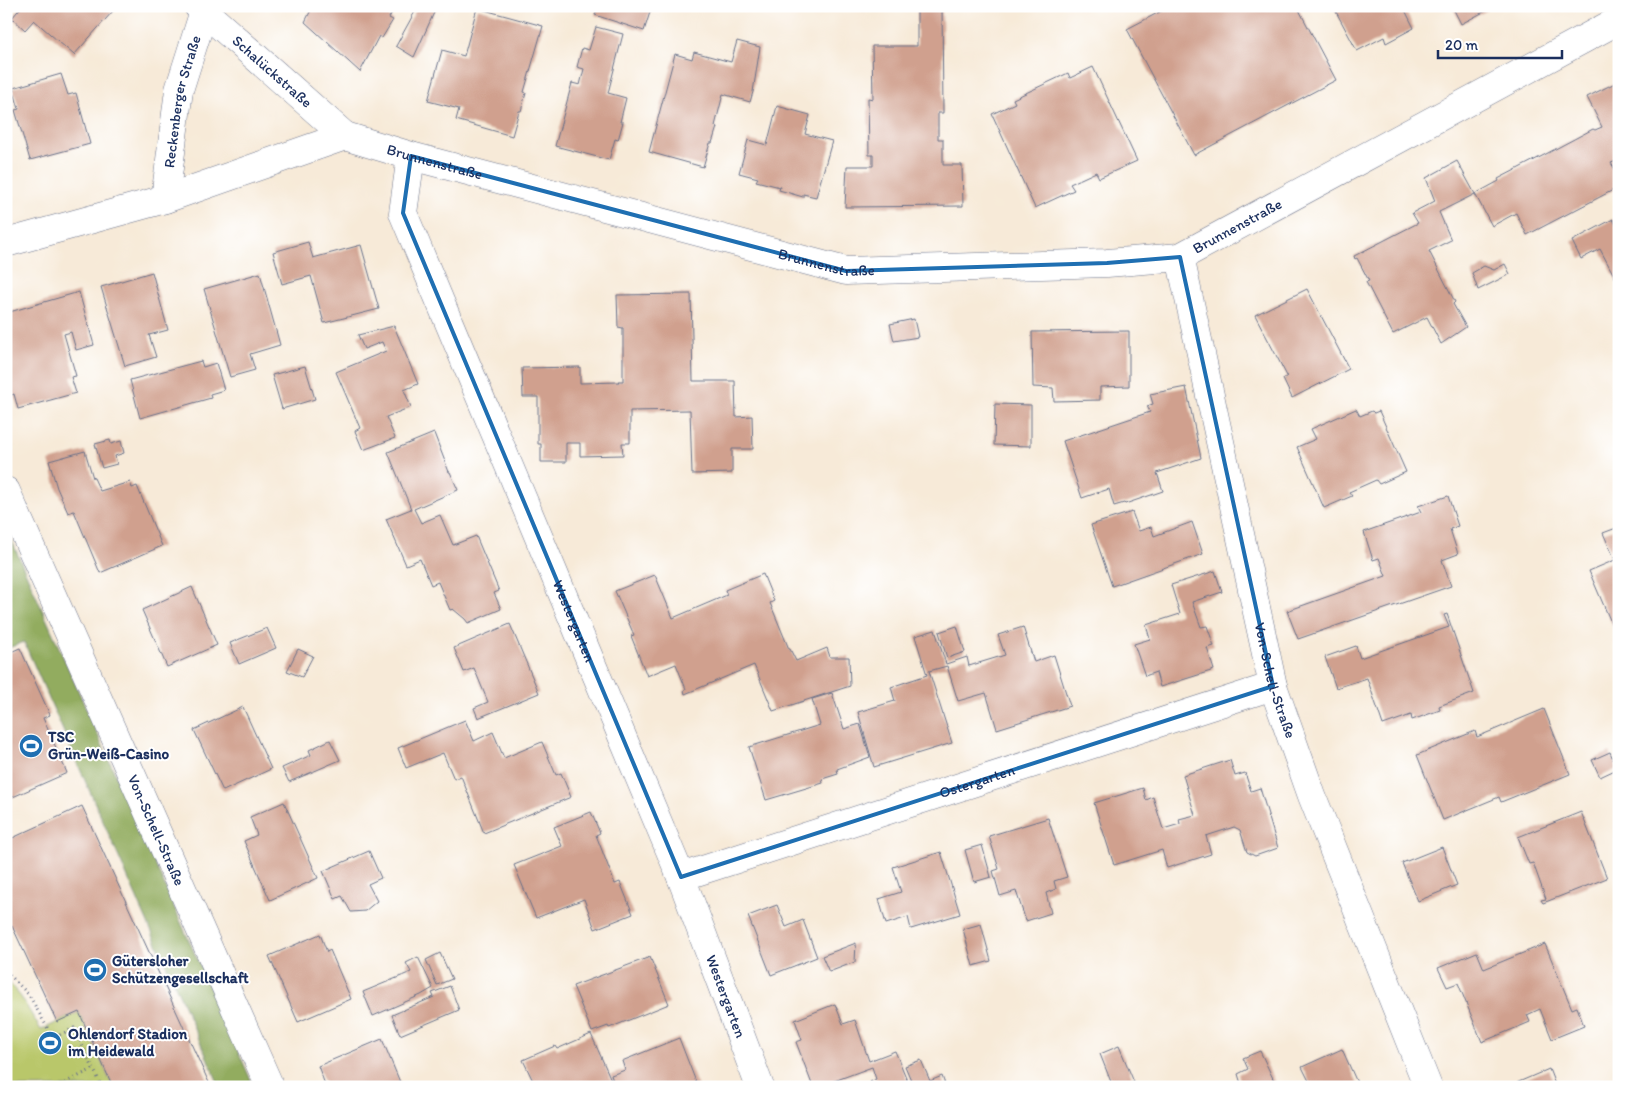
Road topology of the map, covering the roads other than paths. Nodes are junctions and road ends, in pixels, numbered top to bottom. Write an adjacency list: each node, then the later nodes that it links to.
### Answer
1 (203, 8): 3 (street, Schalückstraße); 5 (street, Reckenberger Straße)
2 (1619, 20): 7 (street, Brunnenstraße)
3 (345, 136): 4 (street, Brunnenstraße); 5 (street)
4 (412, 156): 7 (street, Brunnenstraße); 10 (street, Westergarten)
5 (165, 199): 6 (street)
6 (6, 243)
7 (1180, 257): 9 (street, Von-Schell-Straße)
8 (6, 491): 11 (street, Von-Schell-Straße)
9 (1273, 686): 10 (street, Ostergarten); 13 (street, Von-Schell-Straße)
10 (681, 877): 12 (street, Westergarten)
11 (270, 1087)
12 (760, 1087)
13 (1428, 1087)

